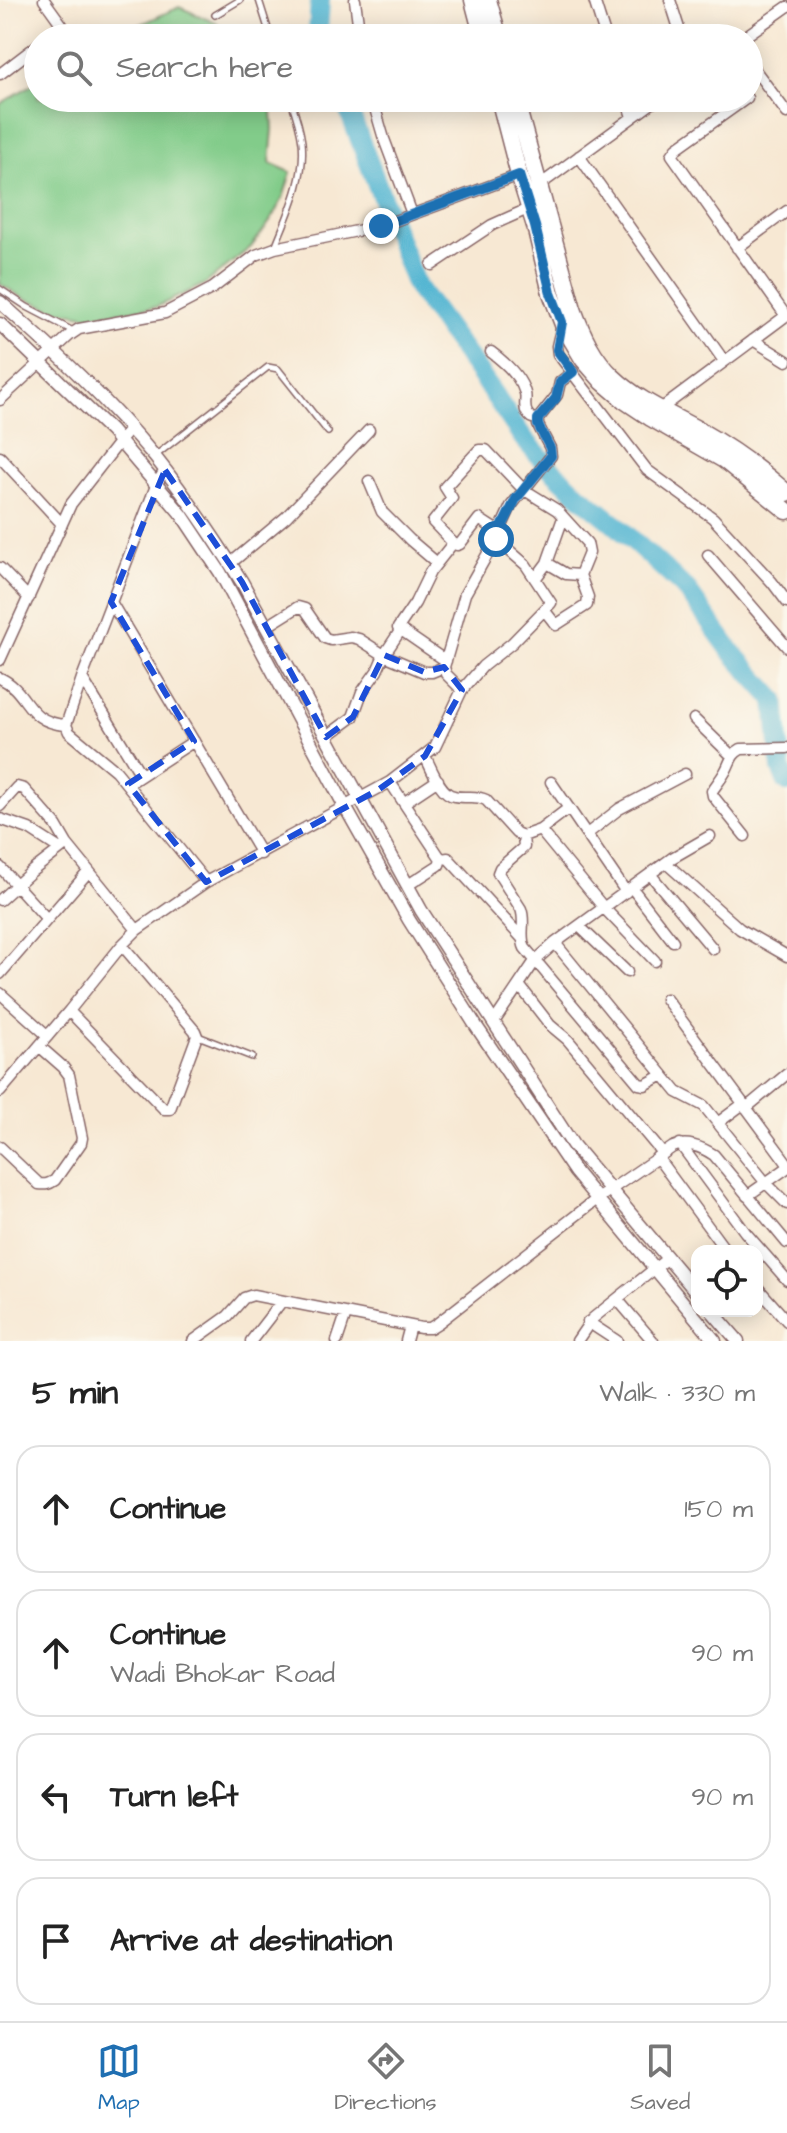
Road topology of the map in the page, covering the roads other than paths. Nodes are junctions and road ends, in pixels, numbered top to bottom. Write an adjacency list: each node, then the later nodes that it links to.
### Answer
1 (44, 0): 11 (street)
2 (240, 0): 10 (lane)
3 (259, 0): 12 (lane)
4 (355, 0): 13 (street)
5 (473, 0): 14 (main road)
6 (488, 0): 15 (main road)
7 (594, 0): 16 (street)
8 (670, 0): 17 (street)
9 (787, 7): 18 (street)
10 (215, 15)
11 (61, 24)
12 (267, 24)
13 (358, 24)
14 (479, 24)
15 (495, 24)
16 (602, 24)
17 (678, 24)
18 (763, 24)
19 (24, 56): 20 (street)
20 (0, 74)
21 (763, 80): 22 (street)
22 (766, 84): 23 (street); 31 (street)
23 (763, 86)
24 (294, 112): 39 (lane)
25 (376, 112): 38 (street)
26 (503, 112): 34 (main road)
27 (519, 112): 35 (main road)
28 (630, 112): 32 (street)
29 (639, 112): 32 (street)
30 (727, 112): 40 (street)
31 (787, 113)
32 (632, 117): 33 (street)
33 (579, 156): 35 (street); 51 (street)
34 (519, 175): 35 (street); 36 (main road); 38 (street)
35 (537, 176): 56 (main road)
36 (530, 208): 41 (street); 45 (main road)
37 (787, 211): 40 (street)
38 (412, 214): 39 (street)
39 (275, 248): 47 (street)
40 (737, 248): 44 (street)
41 (432, 265)
42 (0, 289): 47 (lane)
43 (0, 302): 49 (street)
44 (786, 315): 48 (street)
45 (562, 322): 54 (street); 56 (main road)
46 (0, 324): 53 (street)
47 (75, 332): 49 (street)
48 (753, 340): 51 (street); 52 (street)
49 (54, 350): 53 (street); 58 (street)
50 (491, 352): 57 (street)
51 (724, 361): 56 (street)
52 (787, 361)
53 (42, 362): 55 (street); 61 (street)
54 (573, 372): 57 (street); 83 (street)
55 (0, 400)
56 (655, 414): 68 (main road); 69 (main road)
57 (538, 419): 67 (street)
58 (130, 430): 61 (street); 62 (street)
59 (369, 430): 75 (street)
60 (328, 432): 62 (lane)
61 (120, 441): 66 (street); 71 (street)
62 (154, 456): 64 (street)
63 (0, 457): 71 (street)
64 (165, 470): 66 (street); 75 (street)
65 (369, 481): 76 (street)
66 (157, 483): 82 (street); 109 (street)
67 (524, 489): 70 (street); 72 (street); 73 (street)
68 (787, 493)
69 (787, 511)
70 (563, 518): 77 (street); 79 (street)
71 (62, 524): 81 (street)
72 (498, 535): 73 (street); 80 (street); 90 (street)
73 (453, 543): 76 (street)
74 (708, 555): 87 (street)
75 (231, 563): 85 (street)
76 (437, 563): 86 (street)
77 (547, 563): 79 (street); 80 (street)
78 (0, 568): 81 (street)
79 (580, 575): 84 (street)
80 (535, 579): 84 (street)
81 (29, 598): 89 (street)
82 (111, 602): 92 (street); 97 (street)
83 (787, 602)
84 (545, 611): 93 (street)
85 (266, 627): 88 (street); 96 (street)
86 (400, 631): 88 (street); 90 (street)
87 (787, 647)
88 (384, 655): 90 (street); 96 (street)
89 (0, 660)
90 (445, 664): 93 (street)
91 (0, 678): 95 (street)
92 (82, 678): 95 (street); 102 (street)
93 (462, 690): 100 (street)
94 (694, 719): 99 (street)
95 (66, 725): 106 (street)
96 (326, 737): 107 (street)
97 (194, 741): 102 (street); 119 (street)
98 (787, 748): 99 (street)
99 (731, 755): 117 (street)
100 (425, 756): 103 (street); 104 (street)
101 (685, 774): 114 (street)
102 (141, 775): 106 (street)
103 (438, 780): 108 (street); 115 (street)
104 (390, 782): 107 (street); 108 (street)
105 (551, 782): 111 (street)
106 (128, 784): 125 (street)
107 (360, 798): 109 (street); 127 (street)
108 (405, 802): 120 (street)
109 (344, 805): 119 (street); 135 (street)
110 (0, 806): 118 (street)
111 (569, 808): 113 (street); 114 (street)
112 (0, 819): 118 (street)
113 (540, 830): 115 (street); 130 (street)
114 (587, 834): 128 (street)
115 (523, 836): 136 (street)
116 (710, 836): 121 (street)
117 (745, 836)
118 (64, 847): 123 (street); 126 (street)
119 (261, 854): 125 (street)
120 (441, 859): 127 (street); 136 (street)
121 (666, 863): 124 (street); 141 (street)
122 (0, 867): 126 (street)
123 (89, 871): 131 (street); 134 (street)
124 (650, 874): 128 (street); 140 (street)
125 (206, 882): 134 (street)
126 (16, 885): 129 (street); 131 (street)
127 (408, 885): 133 (street)
128 (629, 890): 130 (street); 137 (street)
129 (0, 900)
130 (604, 908): 132 (street); 143 (street)
131 (47, 919): 145 (street)
132 (579, 926): 138 (street); 144 (street)
133 (433, 928): 135 (street); 149 (street)
134 (137, 930): 139 (street)
135 (420, 937): 151 (street)
136 (522, 938): 142 (street)
137 (673, 941)
138 (555, 943): 142 (street); 158 (street)
139 (122, 945): 150 (street); 154 (street)
140 (713, 949)
141 (787, 956)
142 (535, 961): 146 (street); 158 (street)
143 (655, 961)
144 (627, 972)
145 (0, 974)
146 (519, 985): 152 (street); 164 (street)
147 (0, 993): 153 (street)
148 (666, 999): 160 (street)
149 (485, 1009): 151 (street); 152 (street)
150 (69, 1011): 153 (street); 154 (street)
151 (471, 1019): 169 (street)
152 (494, 1022): 167 (street)
153 (48, 1036): 155 (street)
154 (197, 1036): 156 (lane)
155 (39, 1046): 159 (street); 163 (street)
156 (252, 1057)
157 (787, 1074): 160 (street)
158 (663, 1075): 161 (street)
159 (0, 1092)
160 (745, 1106): 161 (street); 165 (street)
161 (719, 1122): 166 (street)
162 (680, 1144): 164 (street); 168 (street); 175 (street)
163 (0, 1147)
164 (660, 1156): 167 (street); 172 (street)
165 (787, 1166): 166 (street)
166 (766, 1183): 168 (street); 170 (street)
167 (611, 1190): 169 (street); 173 (street)
168 (747, 1196): 171 (street)
169 (597, 1199): 174 (street); 184 (street)
170 (787, 1204)
171 (787, 1243)
172 (722, 1245)
173 (668, 1258): 174 (street); 176 (street)
174 (654, 1269): 178 (street); 192 (street)
175 (787, 1280)
176 (691, 1286)
177 (763, 1294): 182 (street)
178 (617, 1299): 183 (street); 191 (street)
179 (282, 1301): 180 (street); 185 (street); 186 (street)
180 (346, 1314): 184 (street); 187 (street)
181 (717, 1317): 193 (street)
182 (787, 1321)
183 (588, 1322): 189 (street); 190 (street)
184 (410, 1326): 188 (street)
185 (193, 1341)
186 (251, 1341)
187 (337, 1341)
188 (406, 1341)
189 (577, 1341)
190 (617, 1341)
191 (653, 1341)
192 (715, 1341)
193 (738, 1341)

